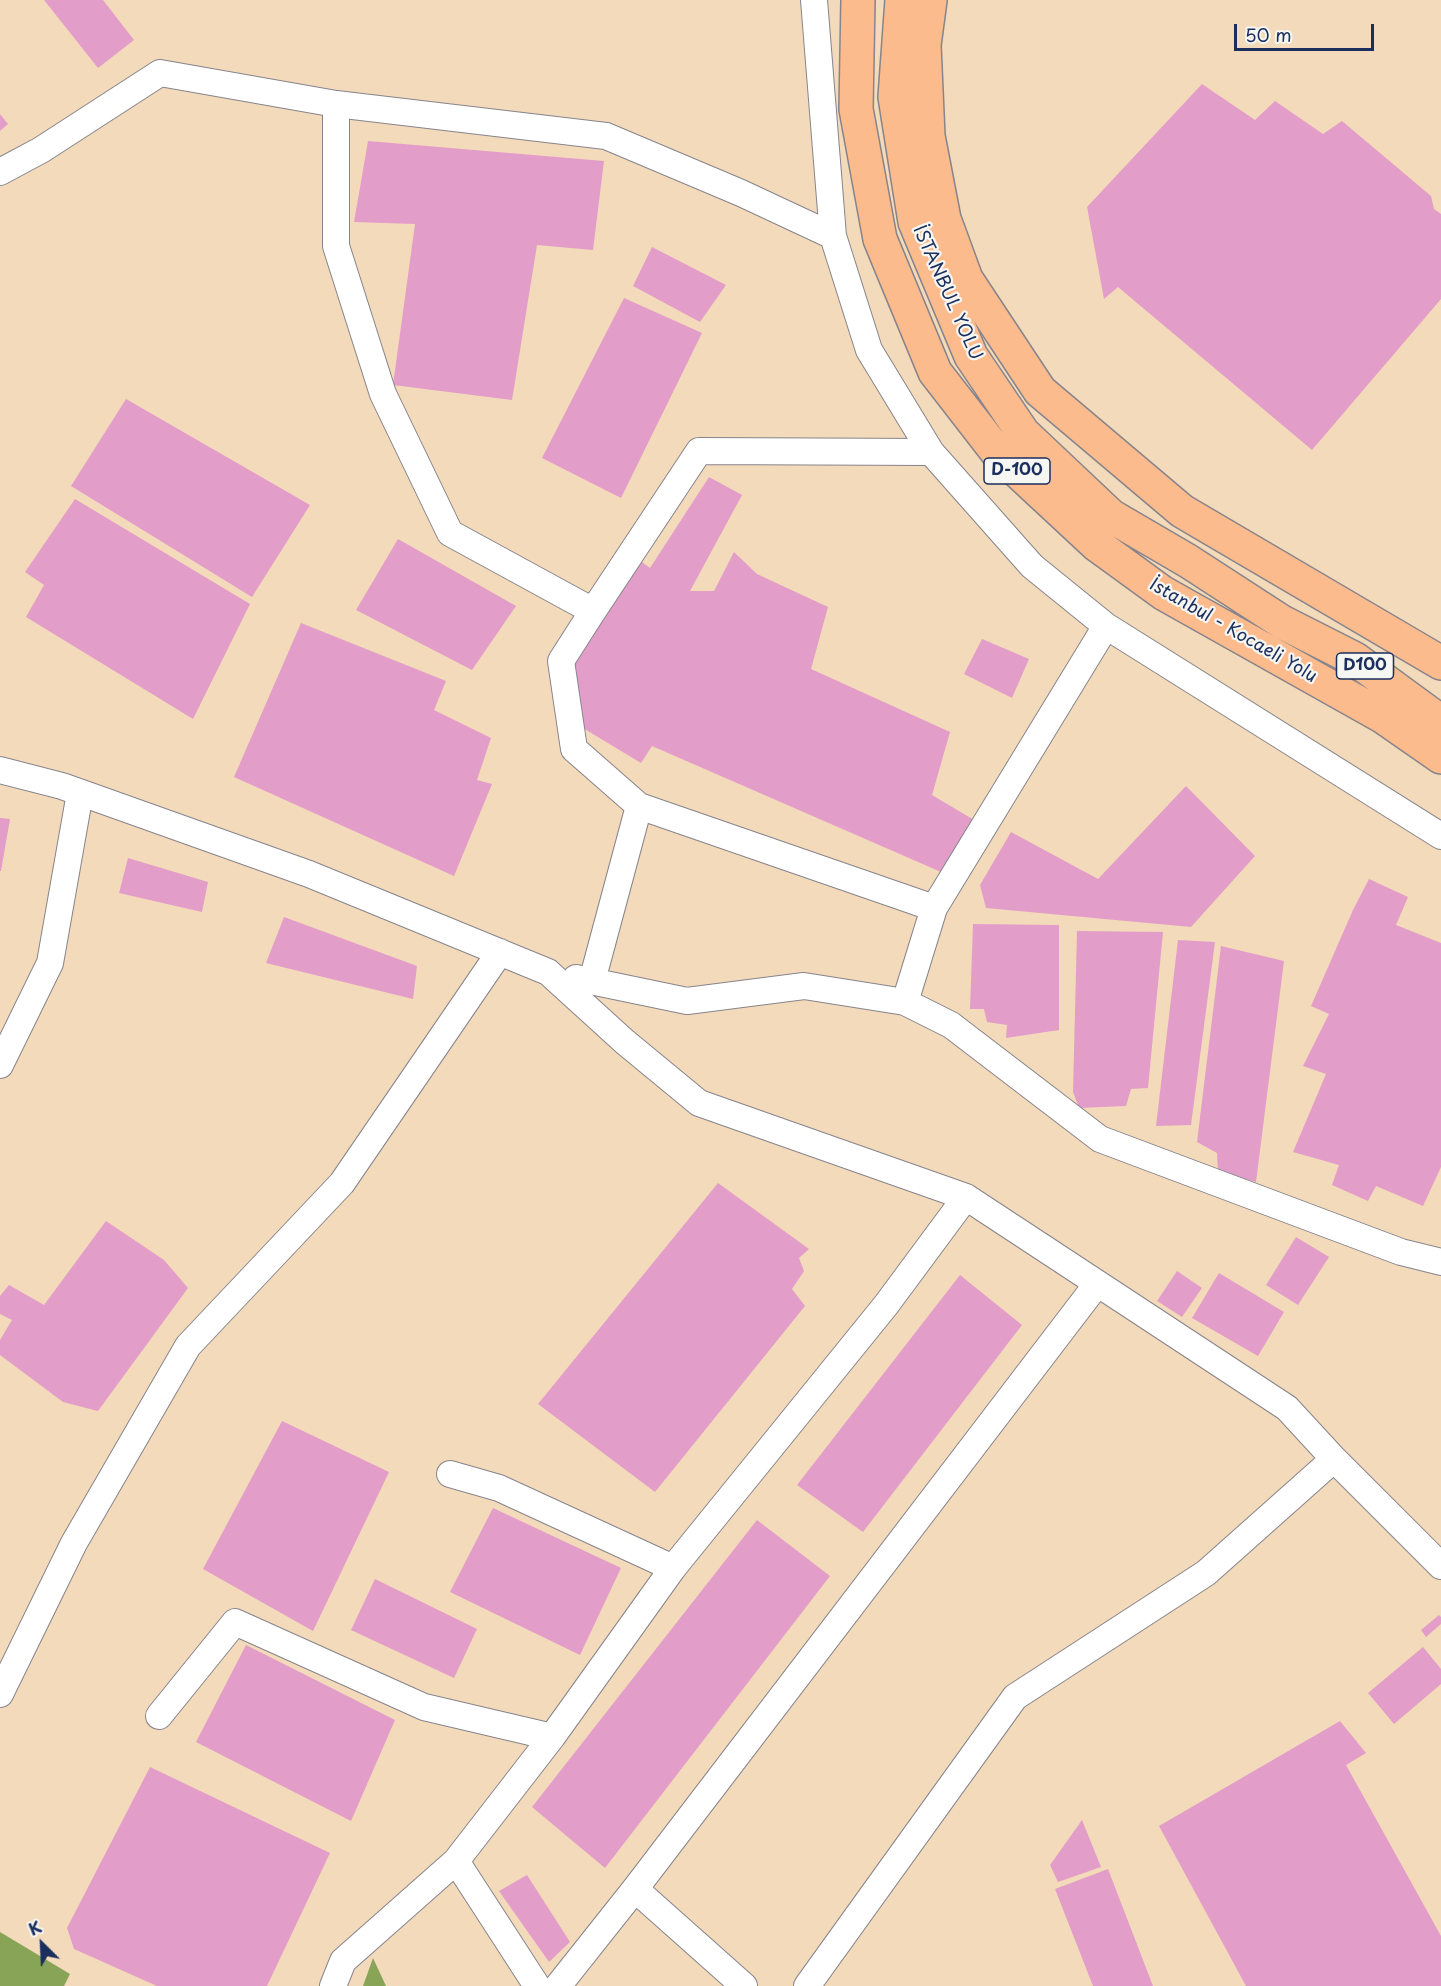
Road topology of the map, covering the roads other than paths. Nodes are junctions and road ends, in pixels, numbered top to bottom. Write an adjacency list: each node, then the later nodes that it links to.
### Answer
1 (814, 0): 7 (street)
2 (858, 0): 14 (main road, İstanbul - Kocaeli Yolu / D-100)
3 (902, 0): 10 (main road, İSTANBUL YOLU / D-100)
4 (930, 0): 12 (main road)
5 (336, 104): 6 (street); 7 (street); 9 (street)
6 (0, 172)
7 (833, 236): 8 (street)
8 (931, 452): 9 (street); 11 (street)
9 (593, 611): 17 (street)
10 (1282, 622): 13 (main road, D100)
11 (1106, 626): 18 (street); 19 (street)
12 (1441, 663)
13 (1441, 722)
14 (1441, 758)
15 (0, 770): 16 (street)
16 (80, 793): 20 (street); 24 (street)
17 (639, 806): 19 (street); 22 (street)
18 (1441, 836)
19 (934, 908): 23 (street)
20 (500, 952): 21 (street); 32 (street)
21 (548, 972): 22 (street); 25 (street)
22 (592, 981): 23 (street)
23 (905, 1002): 26 (street)
24 (0, 1065)
25 (966, 1197): 27 (street); 31 (street)
26 (1441, 1262)
27 (1096, 1284): 28 (street); 36 (street)
28 (1334, 1459): 30 (street); 41 (street)
29 (450, 1474): 31 (street)
30 (1441, 1566)
31 (672, 1568): 34 (street)
32 (0, 1694)
33 (159, 1716): 34 (street)
34 (552, 1737): 35 (street)
35 (456, 1861): 37 (street); 38 (street)
36 (635, 1889): 39 (street); 40 (street)
37 (333, 1986)
38 (537, 1986)
39 (558, 1986)
40 (744, 1986)
41 (807, 1986)

